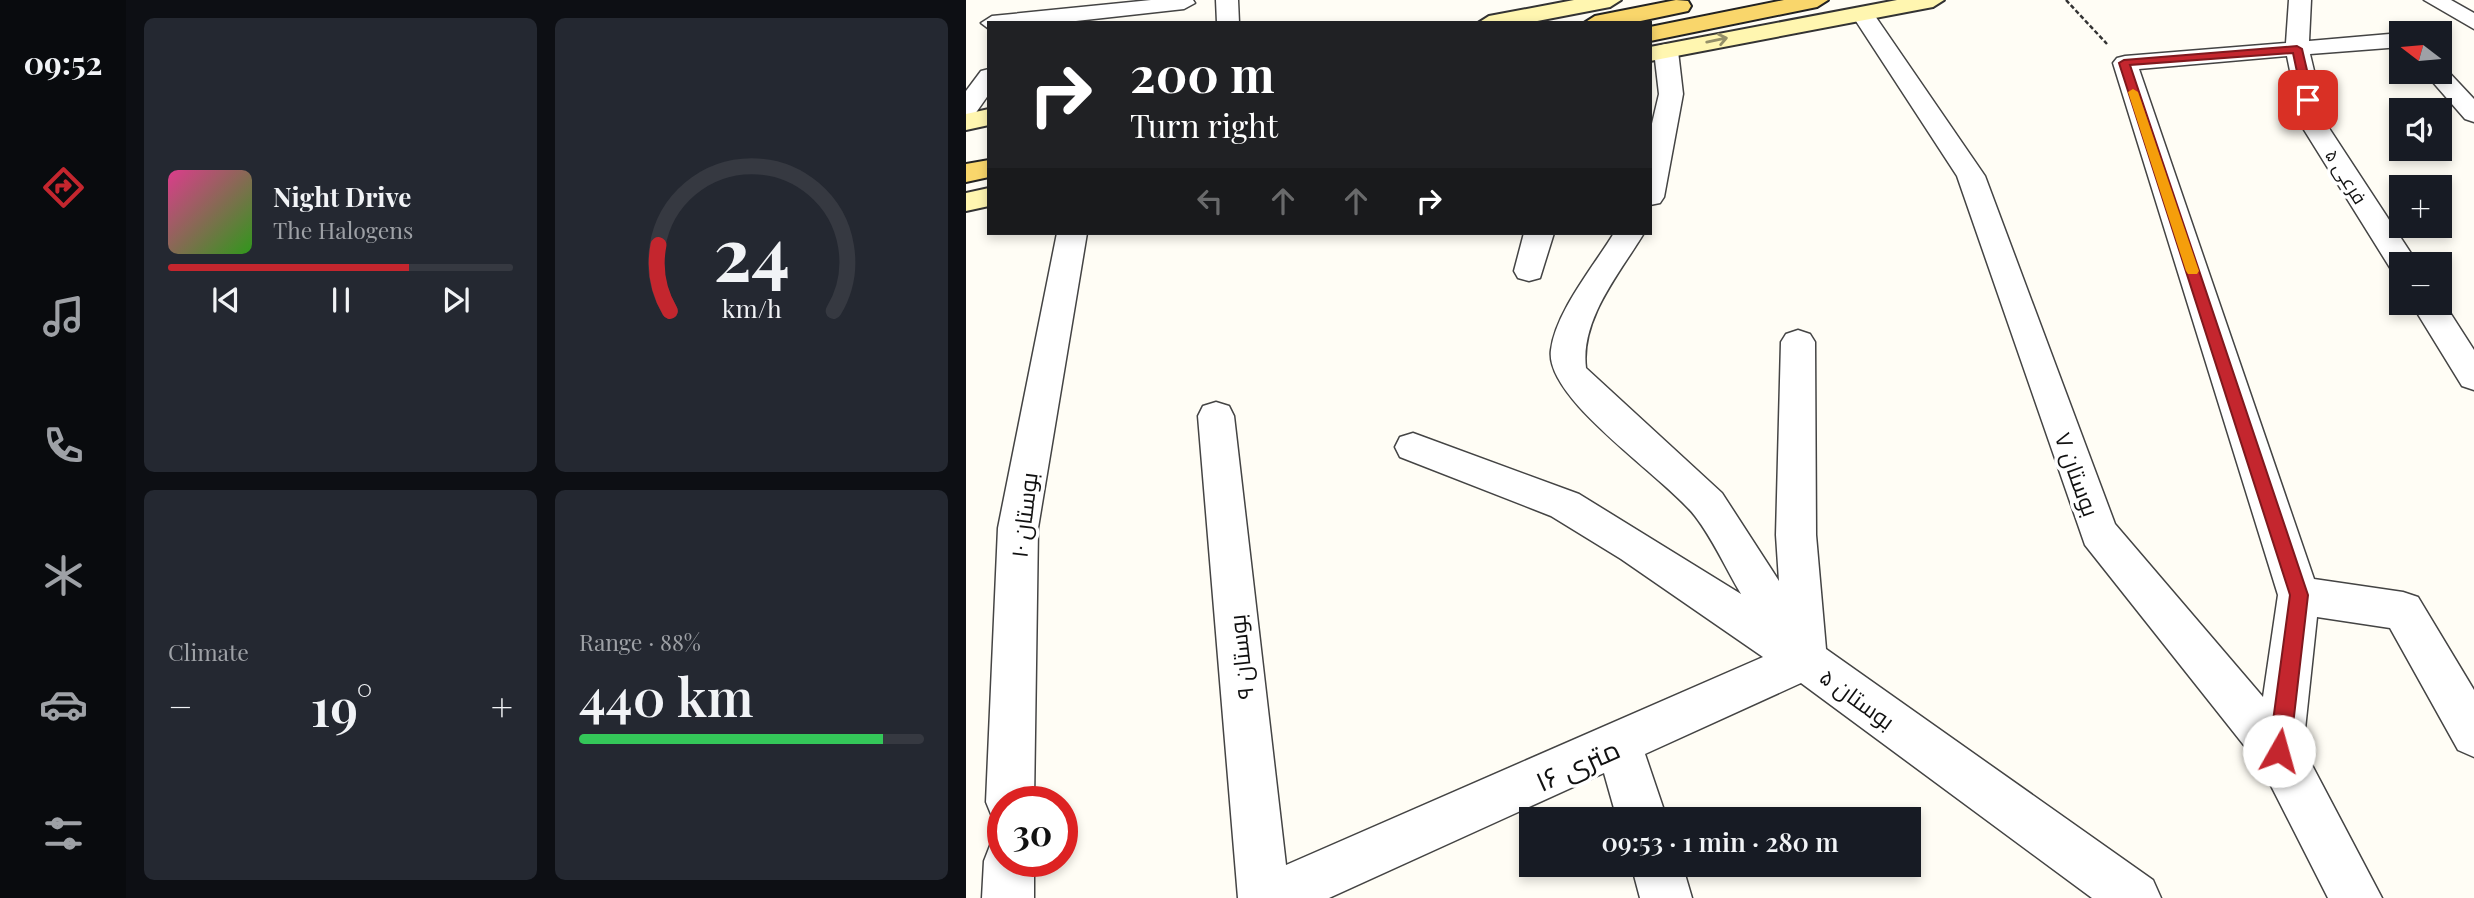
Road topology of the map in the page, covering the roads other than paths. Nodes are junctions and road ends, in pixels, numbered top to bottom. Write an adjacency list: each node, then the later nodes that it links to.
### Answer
1 (1227, 0): 11 (street)
2 (1610, 0): 12 (main road)
3 (1709, 0): 13 (main road)
4 (1817, 0): 20 (main road)
5 (1933, 0): 9 (main road)
6 (2300, 0): 21 (street, فرعی ۵)
7 (2435, 0): 14 (street)
8 (1183, 8): 10 (street)
9 (1863, 15): 20 (main road, one-way to 9); 50 (street, بوستان ۷)
10 (1026, 21)
11 (1228, 21)
12 (1500, 21)
13 (1605, 21)
14 (2474, 22)
15 (987, 23): 16 (street)
16 (966, 26)
17 (2474, 33): 18 (street)
18 (2452, 35)
19 (2389, 41): 21 (street)
20 (1656, 46): 24 (street)
21 (2297, 49): 39 (street, فرعی ۵); 46 (street)
22 (987, 79): 25 (street)
23 (2447, 84): 26 (street)
24 (1660, 107): 33 (street)
25 (966, 109)
26 (2474, 114)
27 (987, 117): 28 (main road)
28 (966, 122)
29 (987, 143): 30 (main road)
30 (966, 147)
31 (987, 168): 32 (main road)
32 (966, 173)
33 (1652, 179)
34 (987, 197): 35 (main road)
35 (966, 202)
36 (1072, 235): 51 (street, بوستان ۱۰)
37 (1538, 235): 40 (street)
38 (1628, 235): 47 (street)
39 (2395, 252)
40 (1529, 271)
41 (2435, 315): 43 (street)
42 (1798, 342): 47 (street, بوستان ۵)
43 (2474, 377)
44 (1216, 416): 56 (street, بوستان ۹)
45 (1413, 447): 47 (street)
46 (2299, 595): 48 (street); 50 (street)
47 (1805, 660): 49 (street, ۱۶ متری); 58 (street, بوستان ۵)
48 (2474, 734)
49 (1619, 745): 52 (street); 56 (street, ۱۶ متری)
50 (2279, 751): 59 (street, بوستان ۷)
51 (1010, 786)
52 (1638, 807)
53 (1009, 877): 55 (street)
54 (1660, 877): 57 (street)
55 (1008, 898)
56 (1267, 898)
57 (1666, 898)
58 (2135, 898)
59 (2356, 898)

